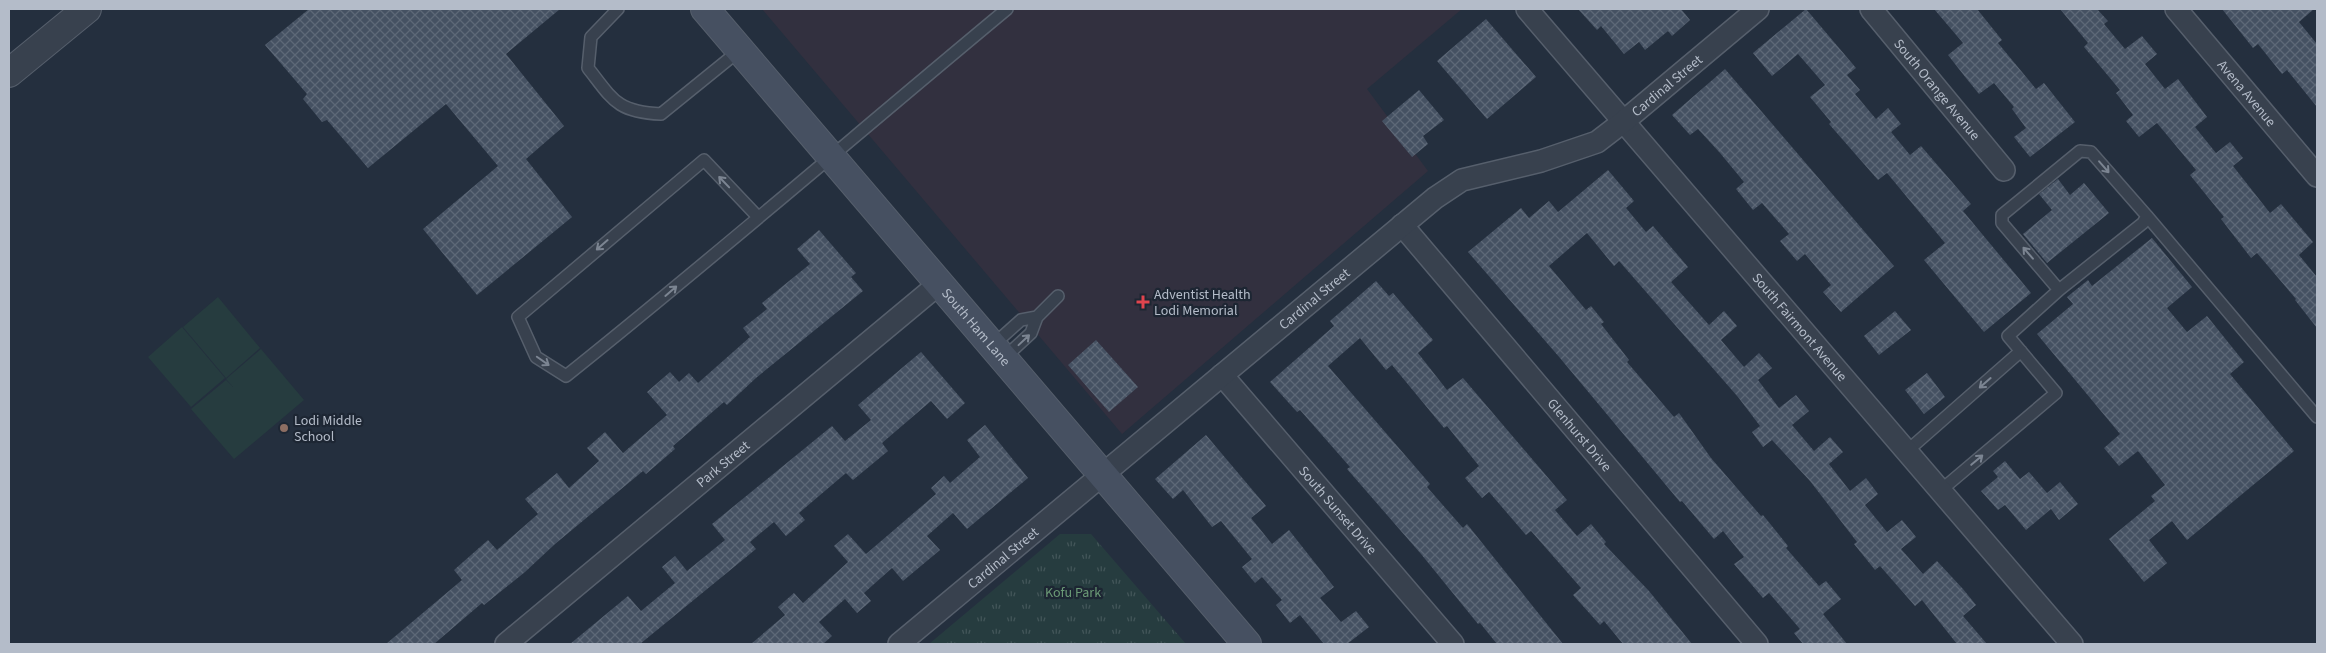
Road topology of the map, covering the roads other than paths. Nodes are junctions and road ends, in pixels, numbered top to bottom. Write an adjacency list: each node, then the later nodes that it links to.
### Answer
1 (88, 9): 10 (street)
2 (618, 9): 9 (lane)
3 (705, 9): 9 (main road, South Ham Lane)
4 (1007, 9): 12 (lane)
5 (1527, 9): 11 (street, South Fairmont Avenue)
6 (1758, 9): 11 (street, Cardinal Street)
7 (1871, 9): 13 (street, South Orange Avenue)
8 (2176, 9): 14 (street, Avena Avenue)
9 (740, 50): 12 (main road, South Ham Lane)
10 (9, 73)
11 (1623, 122): 17 (street, Cardinal Street); 26 (street, South Fairmont Avenue)
12 (830, 155): 16 (lane); 18 (main road, South Ham Lane)
13 (2004, 170)
14 (2317, 176)
15 (2147, 216): 19 (lane); 19 (lane, one-way to 15); 25 (lane)
16 (758, 217): 16 (lane, one-way to 16)
17 (1402, 225): 24 (street, Cardinal Street); 33 (street, Glenhurst Drive)
18 (940, 283): 22 (main road, South Ham Lane); 29 (street, Park Street)
19 (2059, 290): 23 (lane)
20 (1058, 296): 21 (lane)
21 (1037, 317): 22 (lane, one-way to 21); 22 (lane)
22 (999, 351): 27 (main road, South Ham Lane)
23 (2021, 351): 26 (lane, one-way to 26); 28 (lane, one-way to 23)
24 (1222, 375): 27 (street, Cardinal Street); 32 (street, South Sunset Drive)
25 (2317, 417)
26 (1906, 452): 28 (street, South Fairmont Avenue)
27 (1104, 475): 30 (street, Cardinal Street); 31 (main road, South Ham Lane)
28 (1940, 491): 34 (street, South Fairmont Avenue)
29 (506, 644)
30 (900, 644)
31 (1247, 644)
32 (1453, 644)
33 (1757, 644)
34 (2072, 644)

